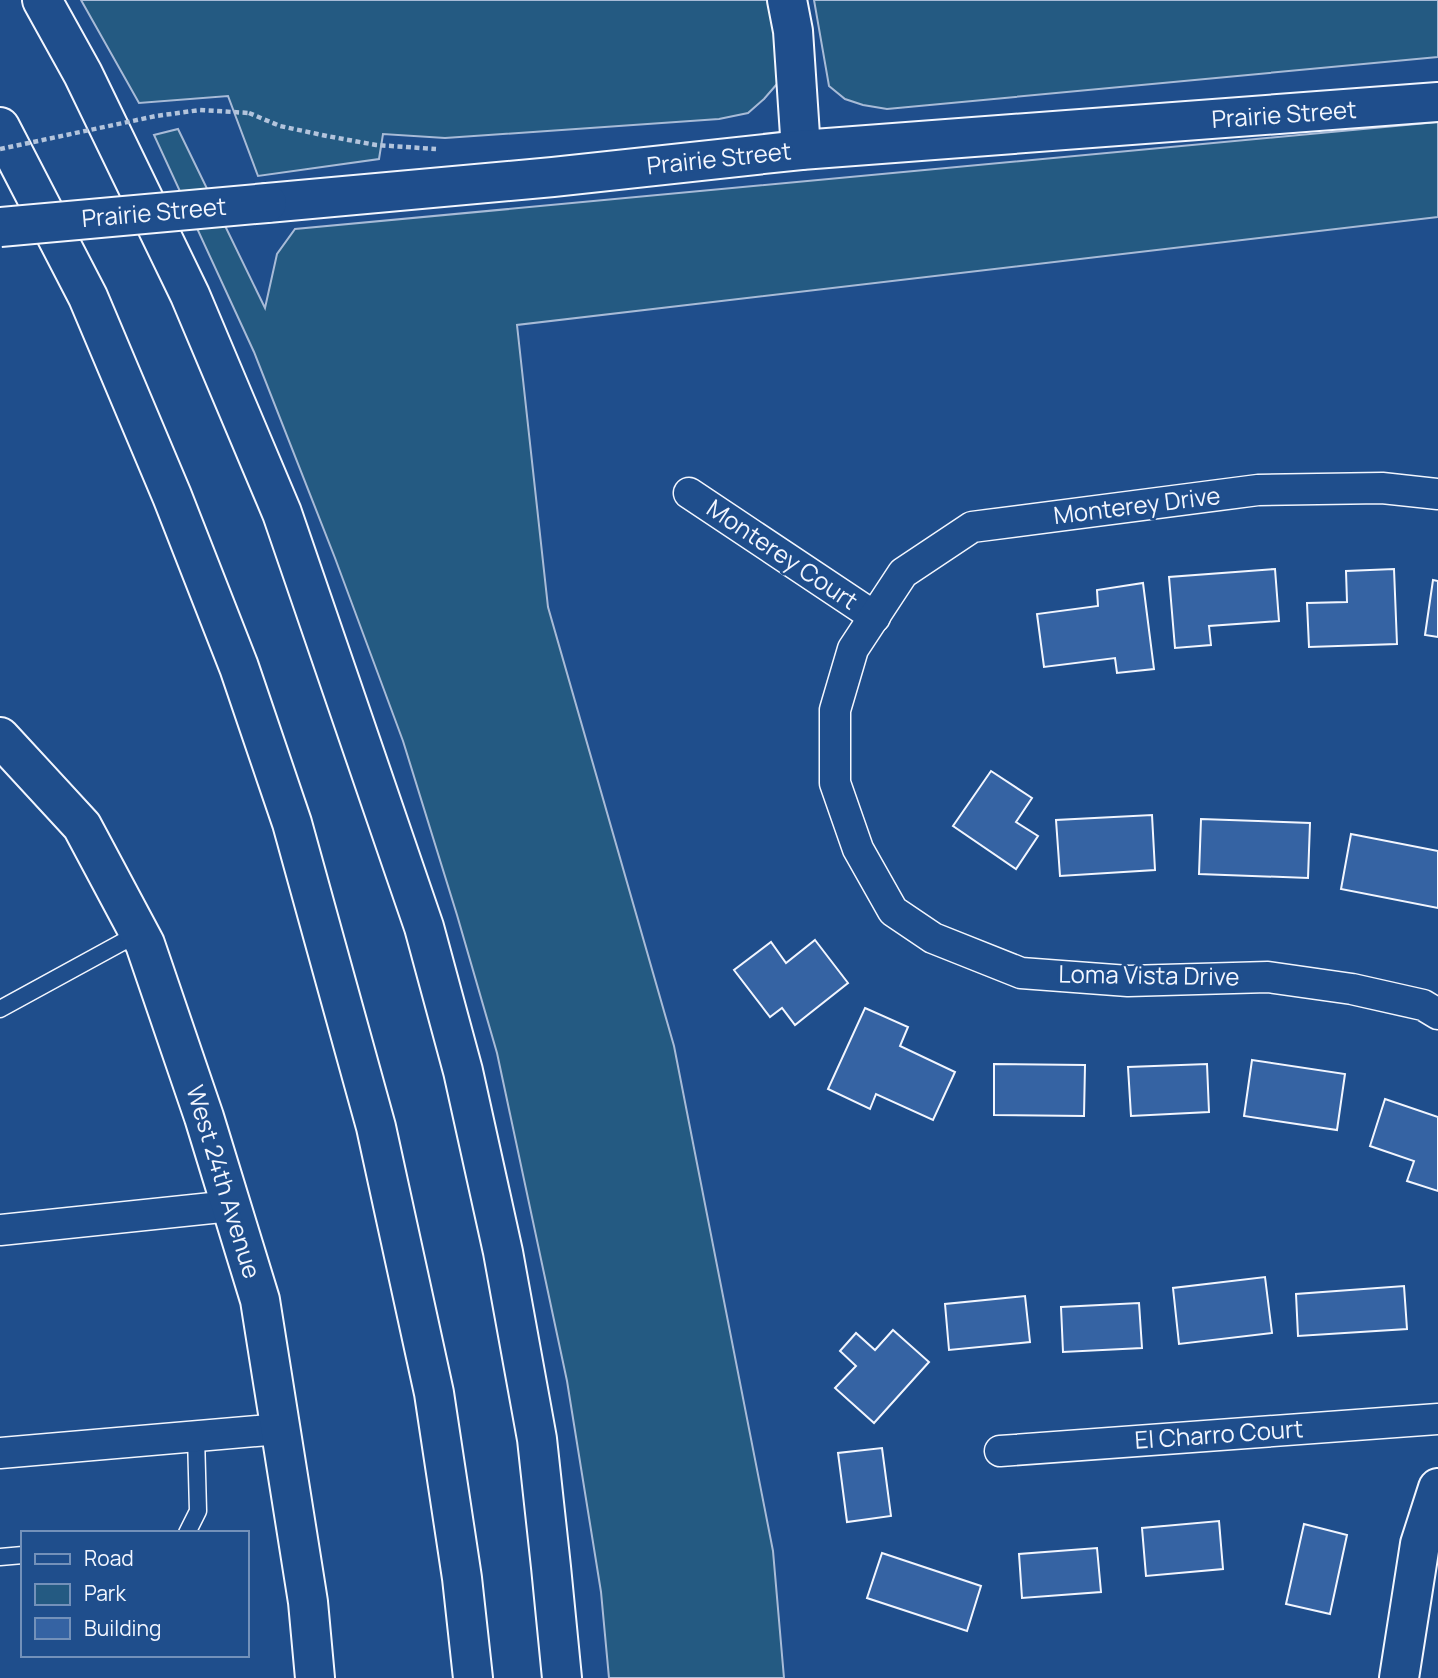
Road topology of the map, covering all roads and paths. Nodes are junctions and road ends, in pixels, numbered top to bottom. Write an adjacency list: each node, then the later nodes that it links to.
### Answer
1 (42, 0): 29 (main road)
2 (787, 0): 7 (main road)
3 (1438, 102): 7 (main road, Prairie Street)
4 (0, 127): 28 (main road)
5 (0, 149): 6 (path, bridge)
6 (443, 149)
7 (801, 150): 8 (main road, Prairie Street, bridge)
8 (0, 227)
9 (689, 493): 11 (street, Monterey Court)
10 (1438, 494): 11 (street, Monterey Drive)
11 (874, 617): 15 (street, Loma Vista Drive)
12 (0, 737): 13 (main road, West 24th Avenue)
13 (139, 932): 14 (lane); 16 (main road, West 24th Avenue)
14 (0, 1009)
15 (1438, 1014)
16 (231, 1206): 17 (street); 19 (main road, West 24th Avenue)
17 (0, 1230)
18 (1438, 1419): 21 (street, El Charro Court)
19 (280, 1429): 20 (street); 27 (main road, West 24th Avenue)
20 (195, 1436): 22 (street); 24 (lane)
21 (1000, 1451)
22 (0, 1453)
23 (1438, 1488): 30 (main road)
24 (188, 1531)
25 (21, 1555): 26 (lane)
26 (0, 1557)
27 (314, 1678)
28 (473, 1678)
29 (562, 1678)
30 (1399, 1678)

